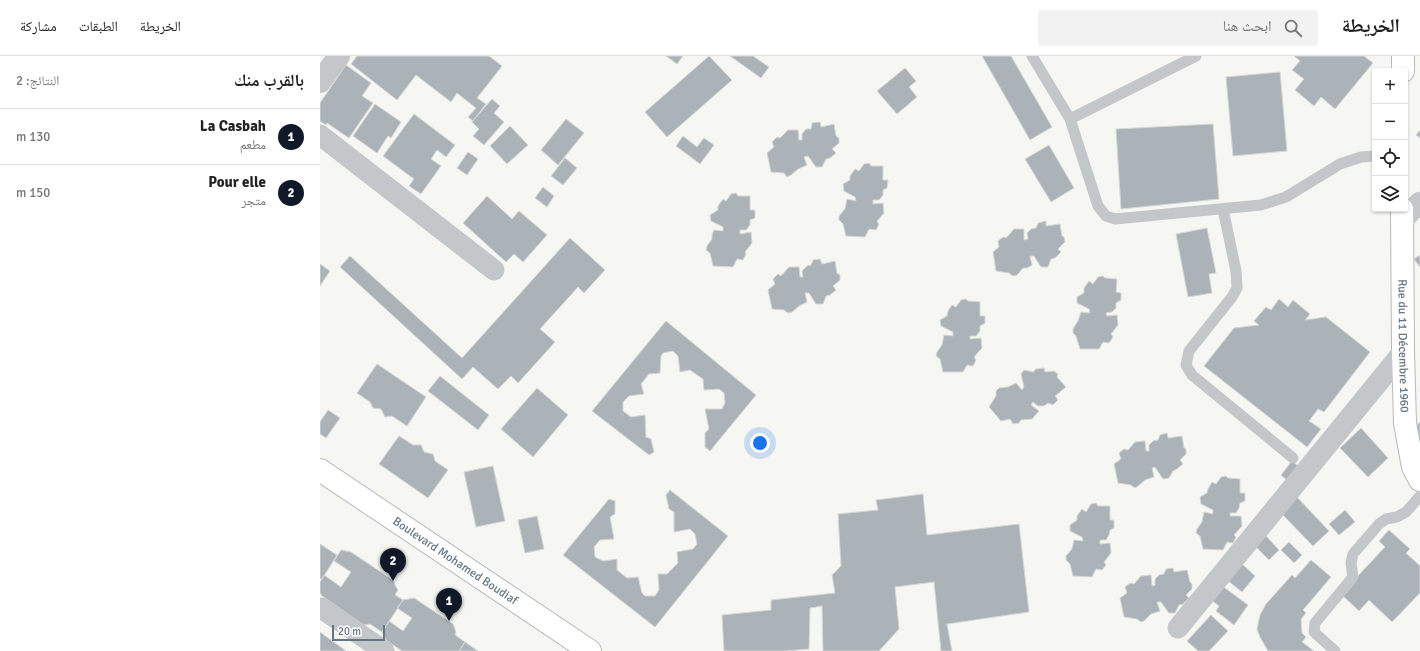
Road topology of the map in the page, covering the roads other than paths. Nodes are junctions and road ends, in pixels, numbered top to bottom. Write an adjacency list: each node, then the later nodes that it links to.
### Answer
1 (340, 56): 6 (street)
2 (1032, 56): 7 (lane)
3 (1196, 56): 7 (lane)
4 (1403, 56): 5 (main road)
5 (1403, 68)
6 (320, 82)
7 (1070, 119): 11 (lane)
8 (320, 135): 13 (street)
9 (1372, 156): 11 (lane)
10 (1420, 202): 12 (street)
11 (1224, 209): 15 (lane)
12 (1402, 215): 14 (main road, Rue du 11 Décembre 1960)
13 (494, 270)
14 (1403, 352): 17 (main road, Rue du 11 Décembre 1960); 20 (street)
15 (1293, 458)
16 (320, 470): 22 (main road, Boulevard Mohamed Boudiaf)
17 (1420, 480)
18 (1420, 496): 23 (lane)
19 (321, 608): 21 (street)
20 (1178, 628)
21 (384, 651)
22 (590, 651)
23 (1335, 651)

